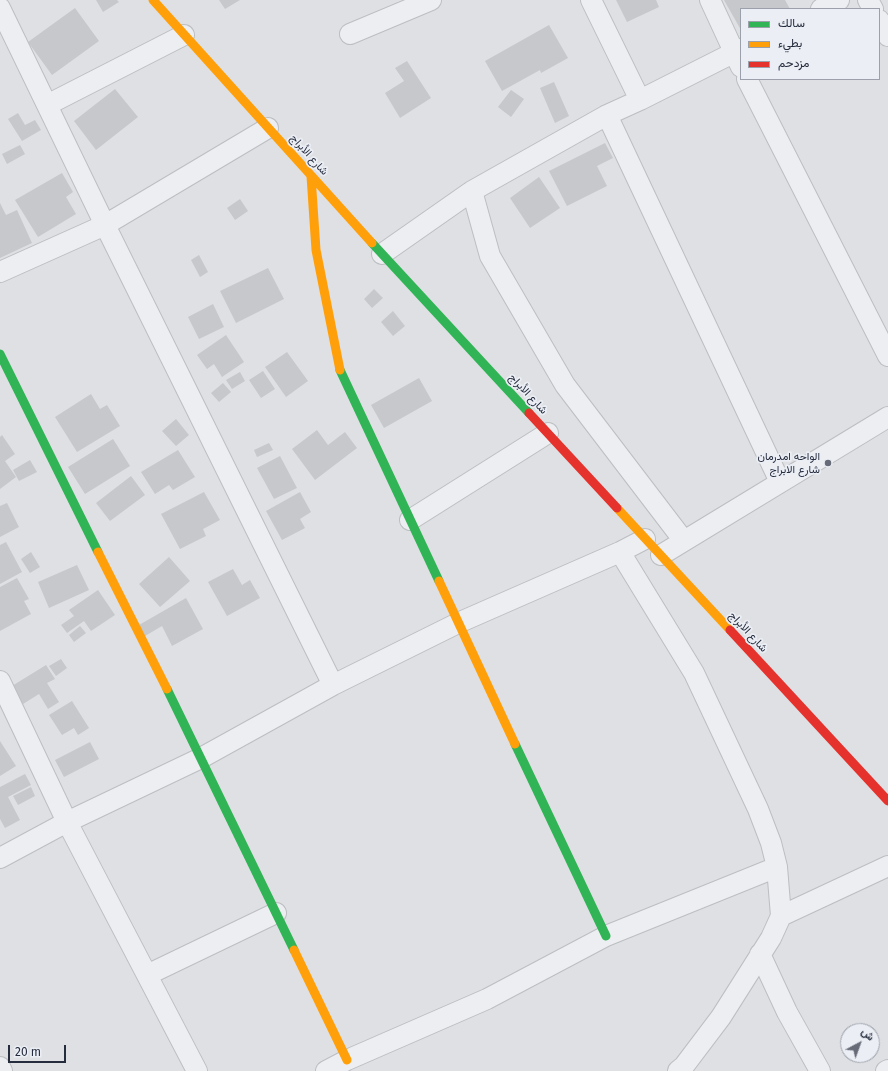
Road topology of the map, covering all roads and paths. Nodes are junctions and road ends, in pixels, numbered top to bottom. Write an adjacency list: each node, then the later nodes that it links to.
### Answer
1 (153, 0): 10 (street, شارع الأبراج)
2 (430, 0): 9 (street)
3 (591, 0): 14 (street)
4 (710, 0): 12 (street)
5 (839, 0): 7 (street)
6 (0, 8): 15 (street)
7 (823, 8)
8 (880, 22): 11 (street)
9 (350, 34)
10 (184, 35): 15 (street); 17 (street, شارع الأبراج)
11 (888, 36)
12 (738, 56): 14 (street)
13 (748, 80): 24 (street)
14 (640, 100): 16 (street)
15 (47, 105): 20 (street)
16 (607, 115): 19 (street); 27 (street)
17 (268, 128): 18 (street, شارع الأبراج); 20 (street)
18 (311, 176): 21 (street, شارع الأبراج); 28 (street)
19 (472, 191): 21 (street); 30 (street)
20 (105, 225): 22 (street); 35 (street)
21 (382, 254): 26 (street, شارع الأبراج)
22 (0, 272)
23 (0, 354): 36 (street)
24 (888, 356)
25 (888, 417): 27 (street)
26 (548, 433): 28 (street); 29 (street, شارع الأبراج)
27 (780, 482): 30 (street)
28 (410, 520): 33 (street)
29 (645, 539): 31 (street); 32 (street, شارع الأبراج)
30 (684, 541): 32 (street)
31 (620, 552): 33 (street); 40 (street)
32 (661, 555): 37 (street, شارع الأبراج)
33 (458, 623): 35 (street); 44 (street)
34 (0, 681): 38 (street)
35 (333, 685): 36 (street)
36 (201, 758): 38 (street); 42 (street)
37 (888, 801)
38 (67, 822): 39 (street); 46 (street)
39 (0, 858)
40 (777, 866): 43 (street); 44 (street)
41 (888, 866): 43 (street)
42 (276, 913): 46 (street); 47 (street)
43 (781, 916): 45 (street)
44 (606, 936): 47 (street)
45 (760, 954): 52 (street); 53 (street)
46 (147, 975): 50 (street)
47 (347, 1060): 51 (street)
48 (0, 1067): 49 (street)
49 (2, 1071)
50 (197, 1071)
51 (326, 1071)
52 (678, 1071)
53 (820, 1071)

